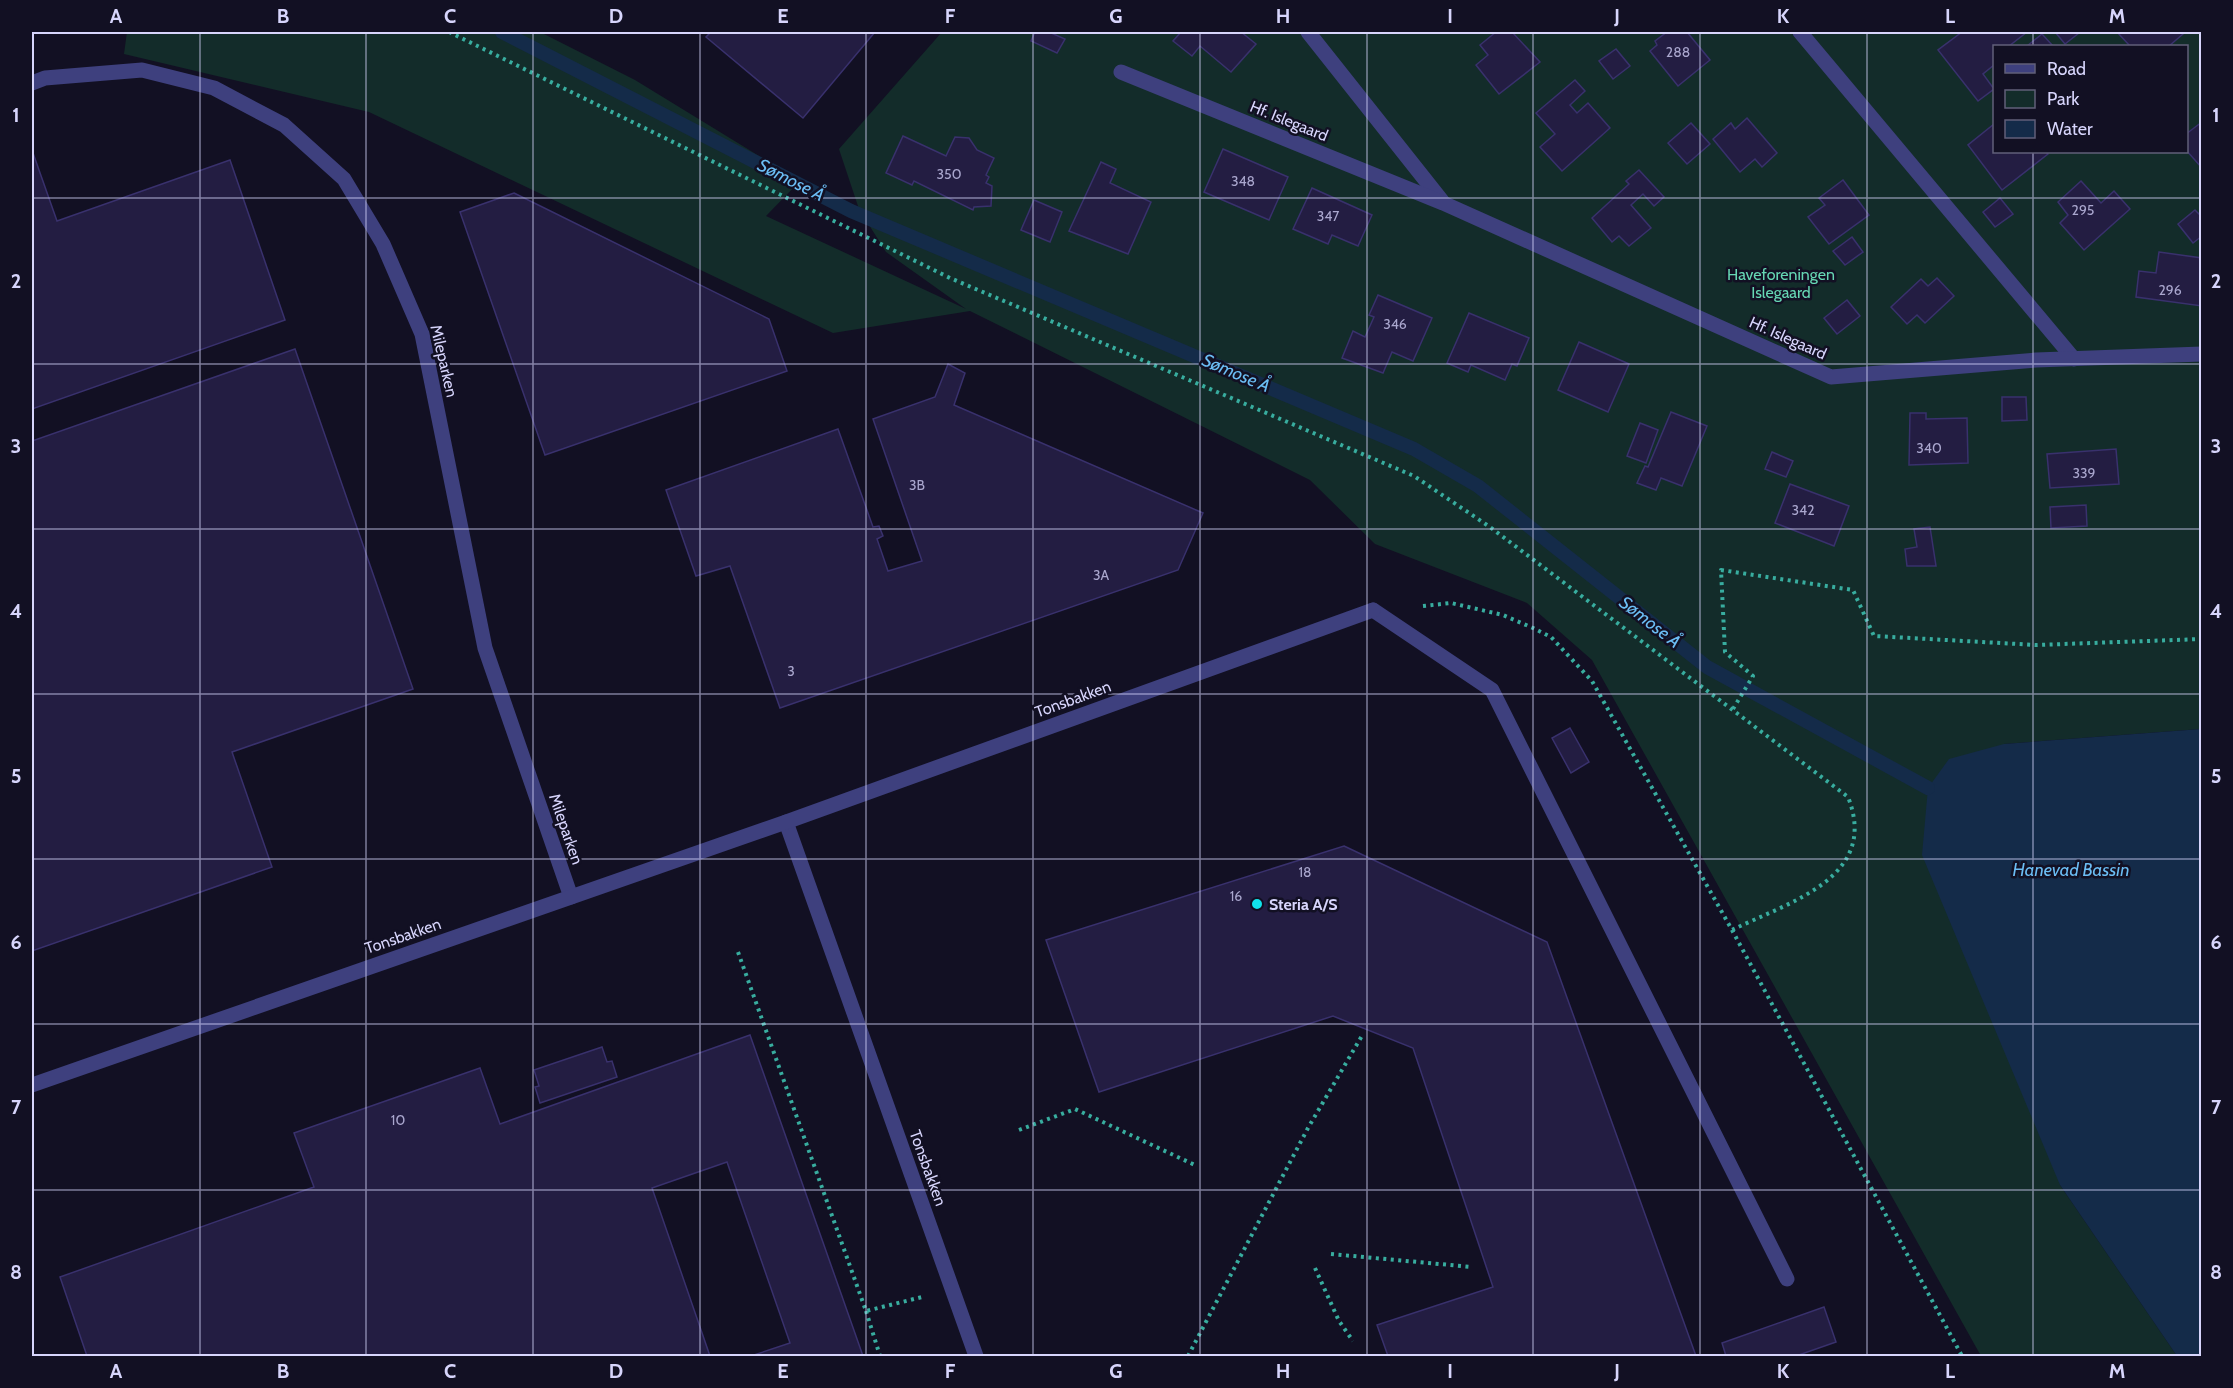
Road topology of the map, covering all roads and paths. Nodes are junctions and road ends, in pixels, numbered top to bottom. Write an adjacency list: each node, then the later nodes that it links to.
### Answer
1 (449, 32): 11 (path)
2 (1308, 32): 6 (street, Hf. Islegaard)
3 (1800, 32): 8 (street)
4 (1121, 72): 6 (street, Hf. Islegaard)
5 (32, 83): 13 (street, Mileparken)
6 (1443, 203): 8 (street, Hf. Islegaard)
7 (2202, 354): 8 (street, Hf. Islegaard)
8 (2074, 359)
9 (1373, 610): 12 (street, Tonsbakken); 14 (path); 23 (street)
10 (2202, 639): 11 (path)
11 (1732, 710): 14 (path)
12 (786, 822): 13 (street, Tonsbakken); 24 (street, Tonsbakken)
13 (571, 897): 17 (street, Tonsbakken)
14 (1732, 930): 30 (path)
15 (738, 952): 25 (path)
16 (1363, 1034): 29 (path)
17 (32, 1085)
18 (1019, 1130): 19 (path)
19 (1197, 1166)
20 (1331, 1254): 22 (path)
21 (1315, 1268): 26 (path)
22 (1472, 1268)
23 (1787, 1279)
24 (952, 1290): 25 (path); 28 (street, Tonsbakken)
25 (866, 1311): 27 (path)
26 (1353, 1341)
27 (880, 1356)
28 (976, 1356)
29 (1188, 1356)
30 (1962, 1356)

